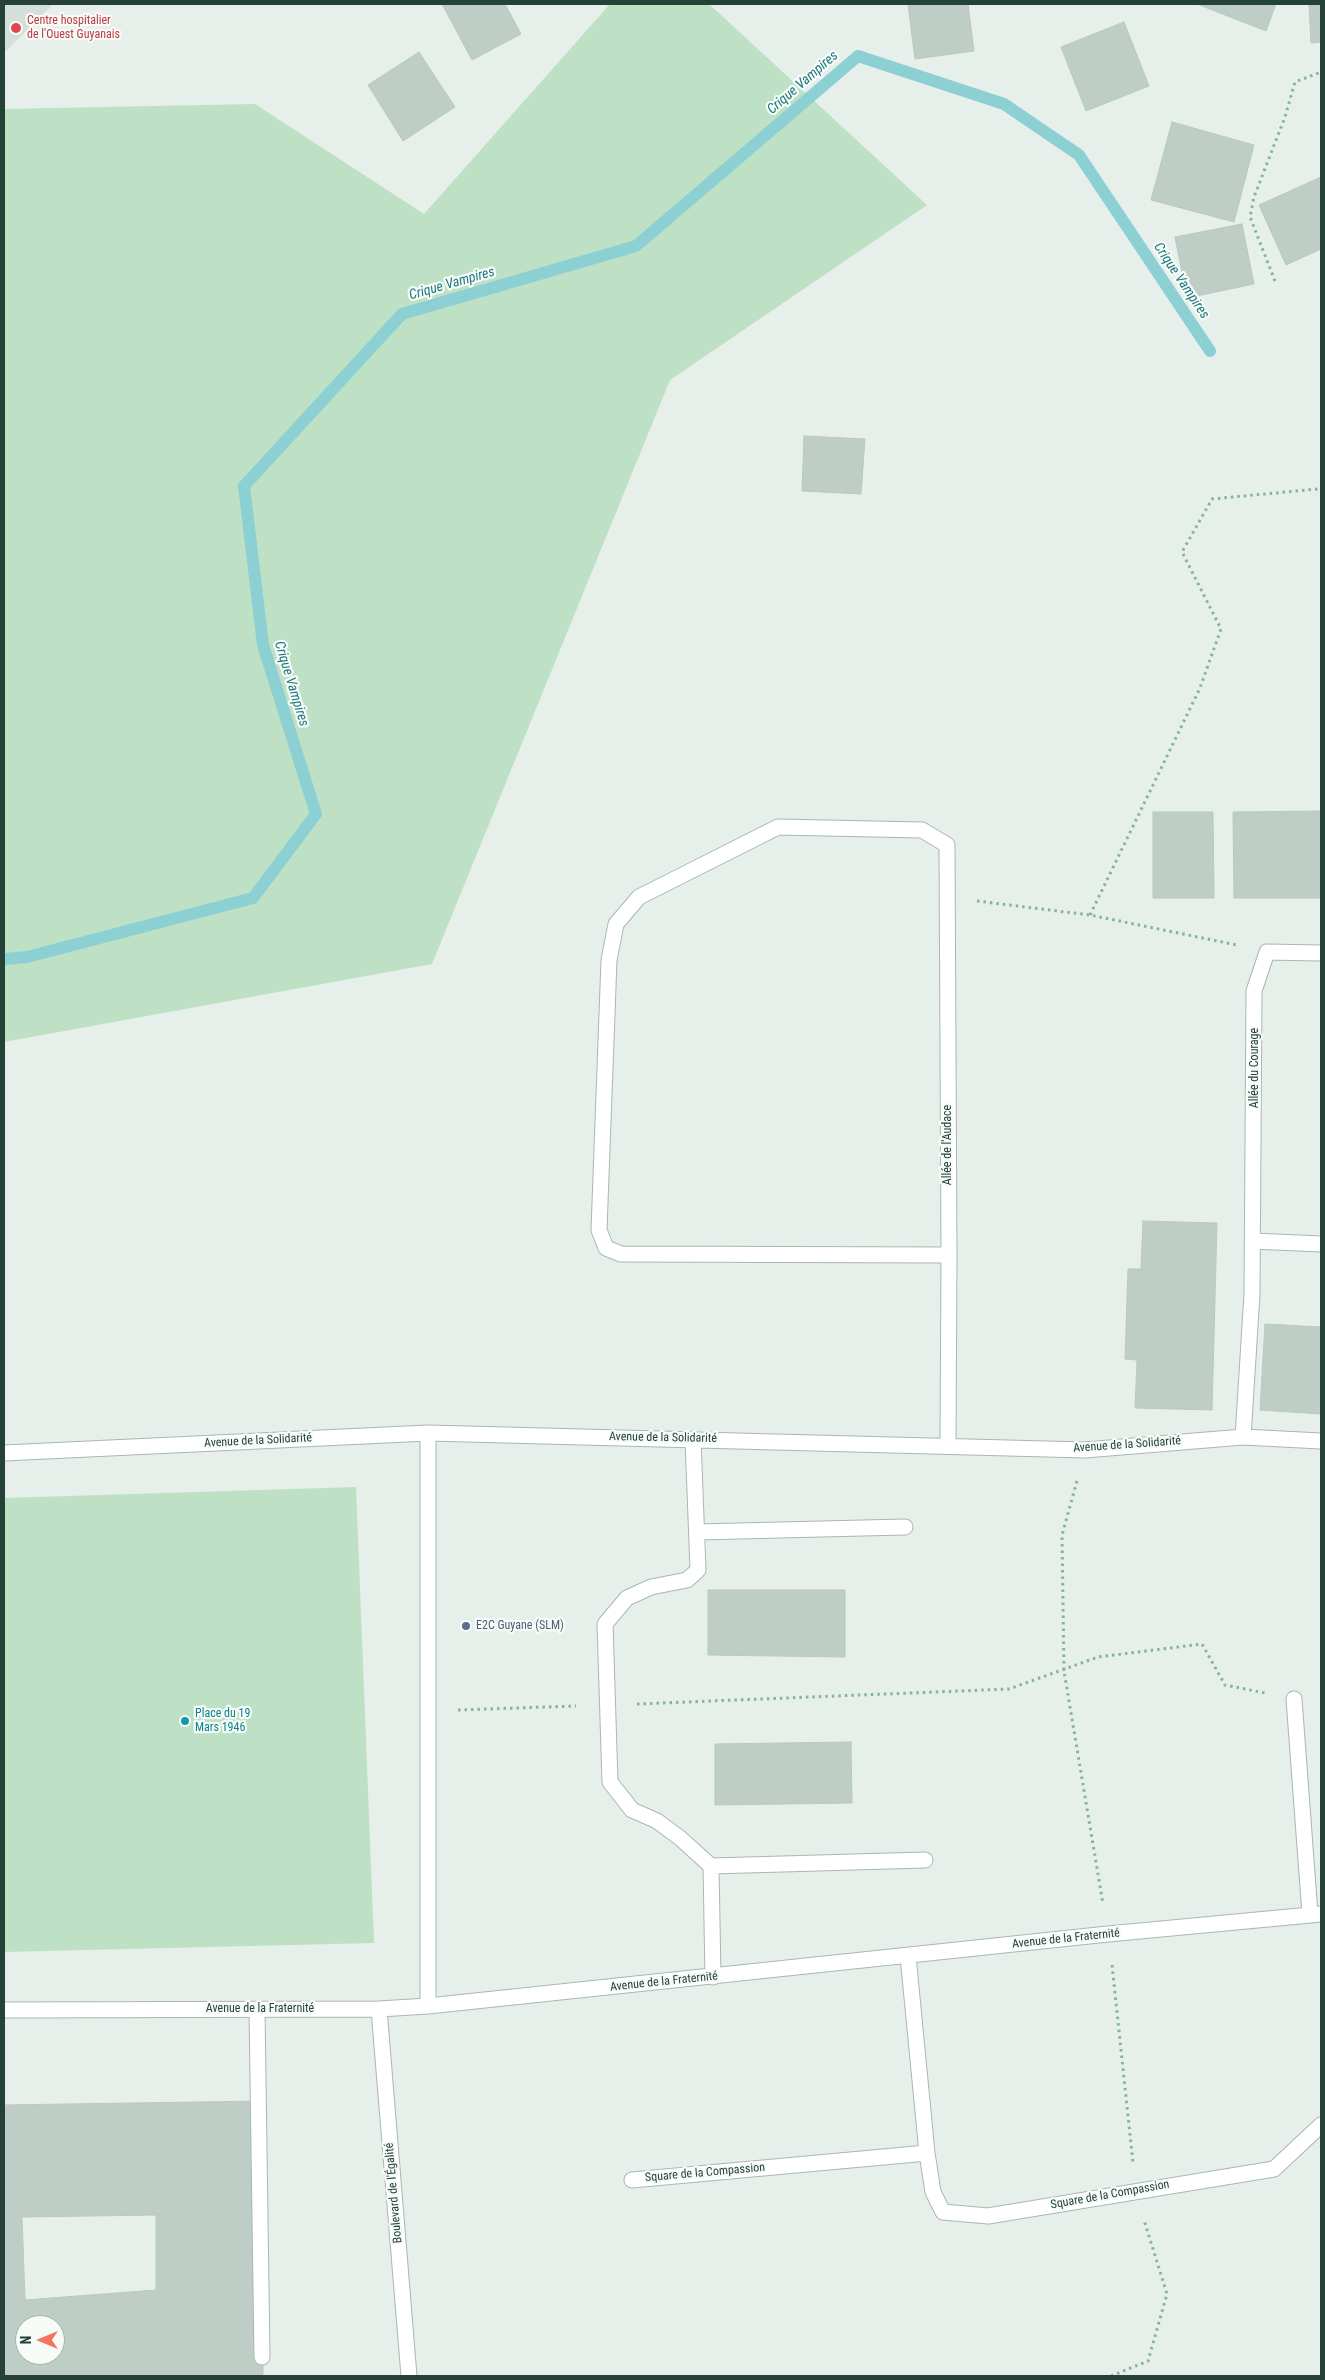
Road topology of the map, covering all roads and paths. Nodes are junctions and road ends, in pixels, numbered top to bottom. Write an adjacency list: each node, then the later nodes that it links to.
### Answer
1 (1321, 72): 2 (path)
2 (1275, 281)
3 (1321, 487): 5 (path)
4 (948, 898): 5 (path); 10 (street, Allée de l'Audace); 10 (street, Allée de l'Audace)
5 (1090, 914): 6 (path)
6 (1266, 952): 7 (street); 8 (street, Allée du Courage)
7 (1321, 953)
8 (1253, 1241): 9 (street); 12 (street, Allée du Courage)
9 (1321, 1244)
10 (949, 1255): 15 (street, Allée de l'Audace)
11 (428, 1432): 13 (street, Avenue de la Solidarité); 16 (street, Avenue de la Solidarité); 21 (street)
12 (1243, 1437): 14 (street, Avenue de la Solidarité); 15 (street, Avenue de la Solidarité)
13 (693, 1439): 15 (street, Avenue de la Solidarité); 18 (street)
14 (1321, 1441)
15 (948, 1445)
16 (4, 1453)
17 (905, 1528): 18 (street)
18 (697, 1532): 20 (street)
19 (1294, 1699): 20 (path); 24 (street)
20 (607, 1705): 21 (path); 23 (street)
21 (428, 1712): 27 (street)
22 (925, 1860): 23 (street)
23 (711, 1866): 26 (street)
24 (1316, 1914): 25 (street, Avenue de la Fraternité)
25 (908, 1956): 26 (street, Avenue de la Fraternité); 32 (street, Square de la Compassion)
26 (713, 1977): 27 (street, Avenue de la Fraternité)
27 (428, 2006): 29 (street, Avenue de la Fraternité)
28 (257, 2009): 29 (street, Avenue de la Fraternité); 30 (street, Avenue de la Fraternité); 34 (street)
29 (379, 2009): 35 (street, Boulevard de l'Égalité)
30 (4, 2010)
31 (1321, 2125): 32 (street, Square de la Compassion)
32 (927, 2152): 33 (street, Square de la Compassion)
33 (632, 2180)
34 (262, 2357)
35 (409, 2376)

